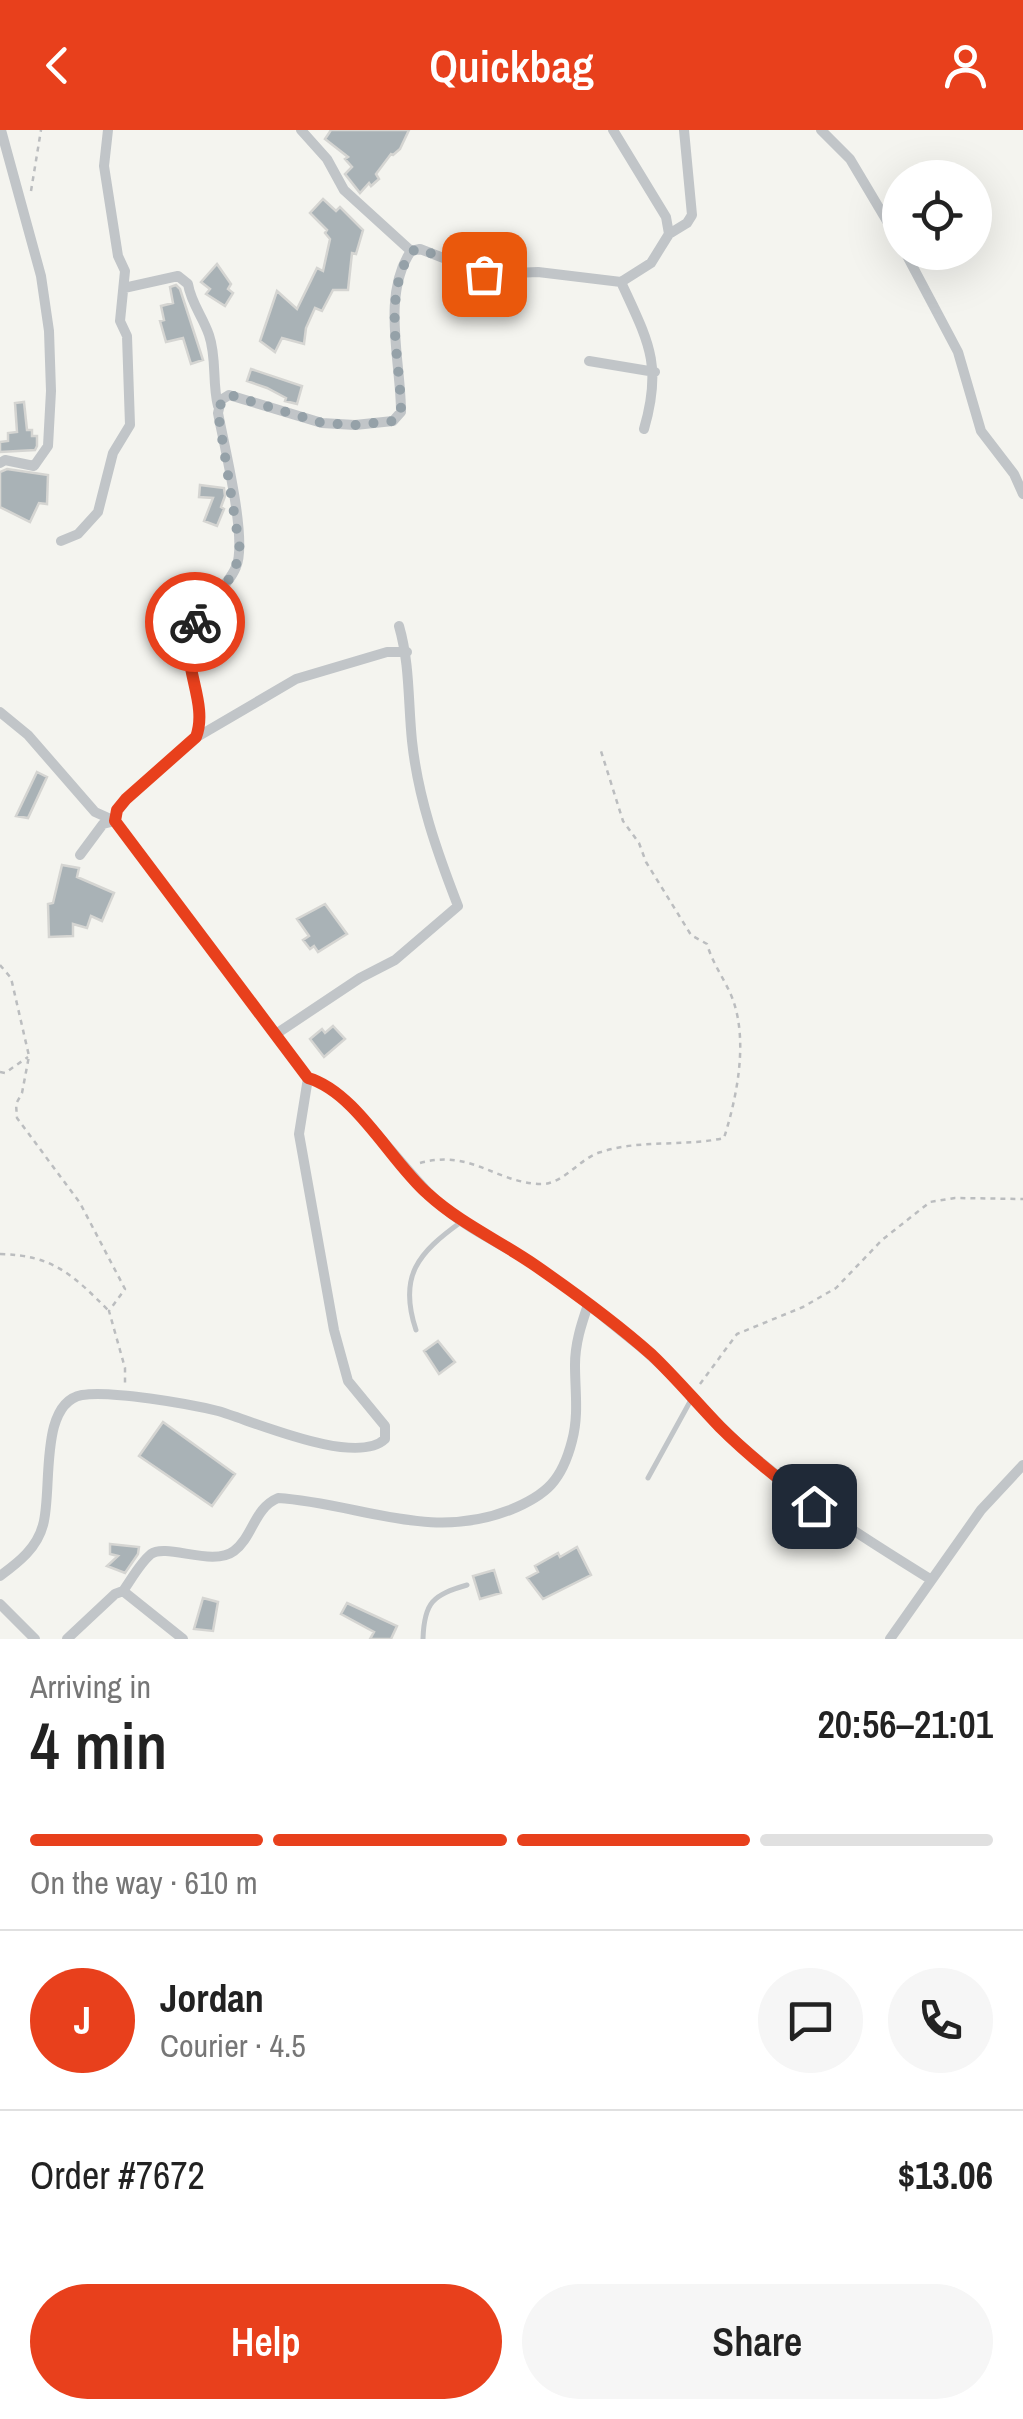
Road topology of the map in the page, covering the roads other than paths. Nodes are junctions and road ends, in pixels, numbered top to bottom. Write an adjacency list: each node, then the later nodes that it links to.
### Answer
1 (1, 130): 17 (street)
2 (108, 130): 12 (street)
3 (301, 130): 9 (street)
4 (613, 130): 8 (street)
5 (684, 130): 8 (street)
6 (821, 130): 7 (street)
7 (882, 212)
8 (669, 234): 11 (street)
9 (412, 251): 11 (street); 15 (street)
10 (915, 270): 18 (street)
11 (621, 282): 14 (street)
12 (124, 288): 15 (street); 19 (street)
13 (589, 361): 14 (street)
14 (655, 372): 16 (street)
15 (218, 406): 23 (street)
16 (644, 430)
17 (0, 462)
18 (1023, 494)
19 (60, 541)
20 (399, 626): 21 (street)
21 (407, 652): 23 (street); 26 (street)
22 (0, 712): 24 (street)
23 (196, 737): 24 (street)
24 (115, 821): 25 (street); 26 (street)
25 (80, 855)
26 (276, 1034): 27 (street)
27 (308, 1078): 28 (street); 34 (street)
28 (460, 1222): 29 (street); 30 (lane)
29 (588, 1306): 31 (street); 37 (street)
30 (416, 1330)
31 (694, 1396): 33 (lane); 35 (street)
32 (1023, 1465): 35 (street)
33 (648, 1478)
34 (0, 1576)
35 (930, 1579): 43 (street)
36 (467, 1585): 42 (lane)
37 (123, 1591): 40 (street); 41 (street)
38 (0, 1604): 39 (street)
39 (35, 1639)
40 (66, 1639)
41 (183, 1639)
42 (423, 1639)
43 (890, 1639)

